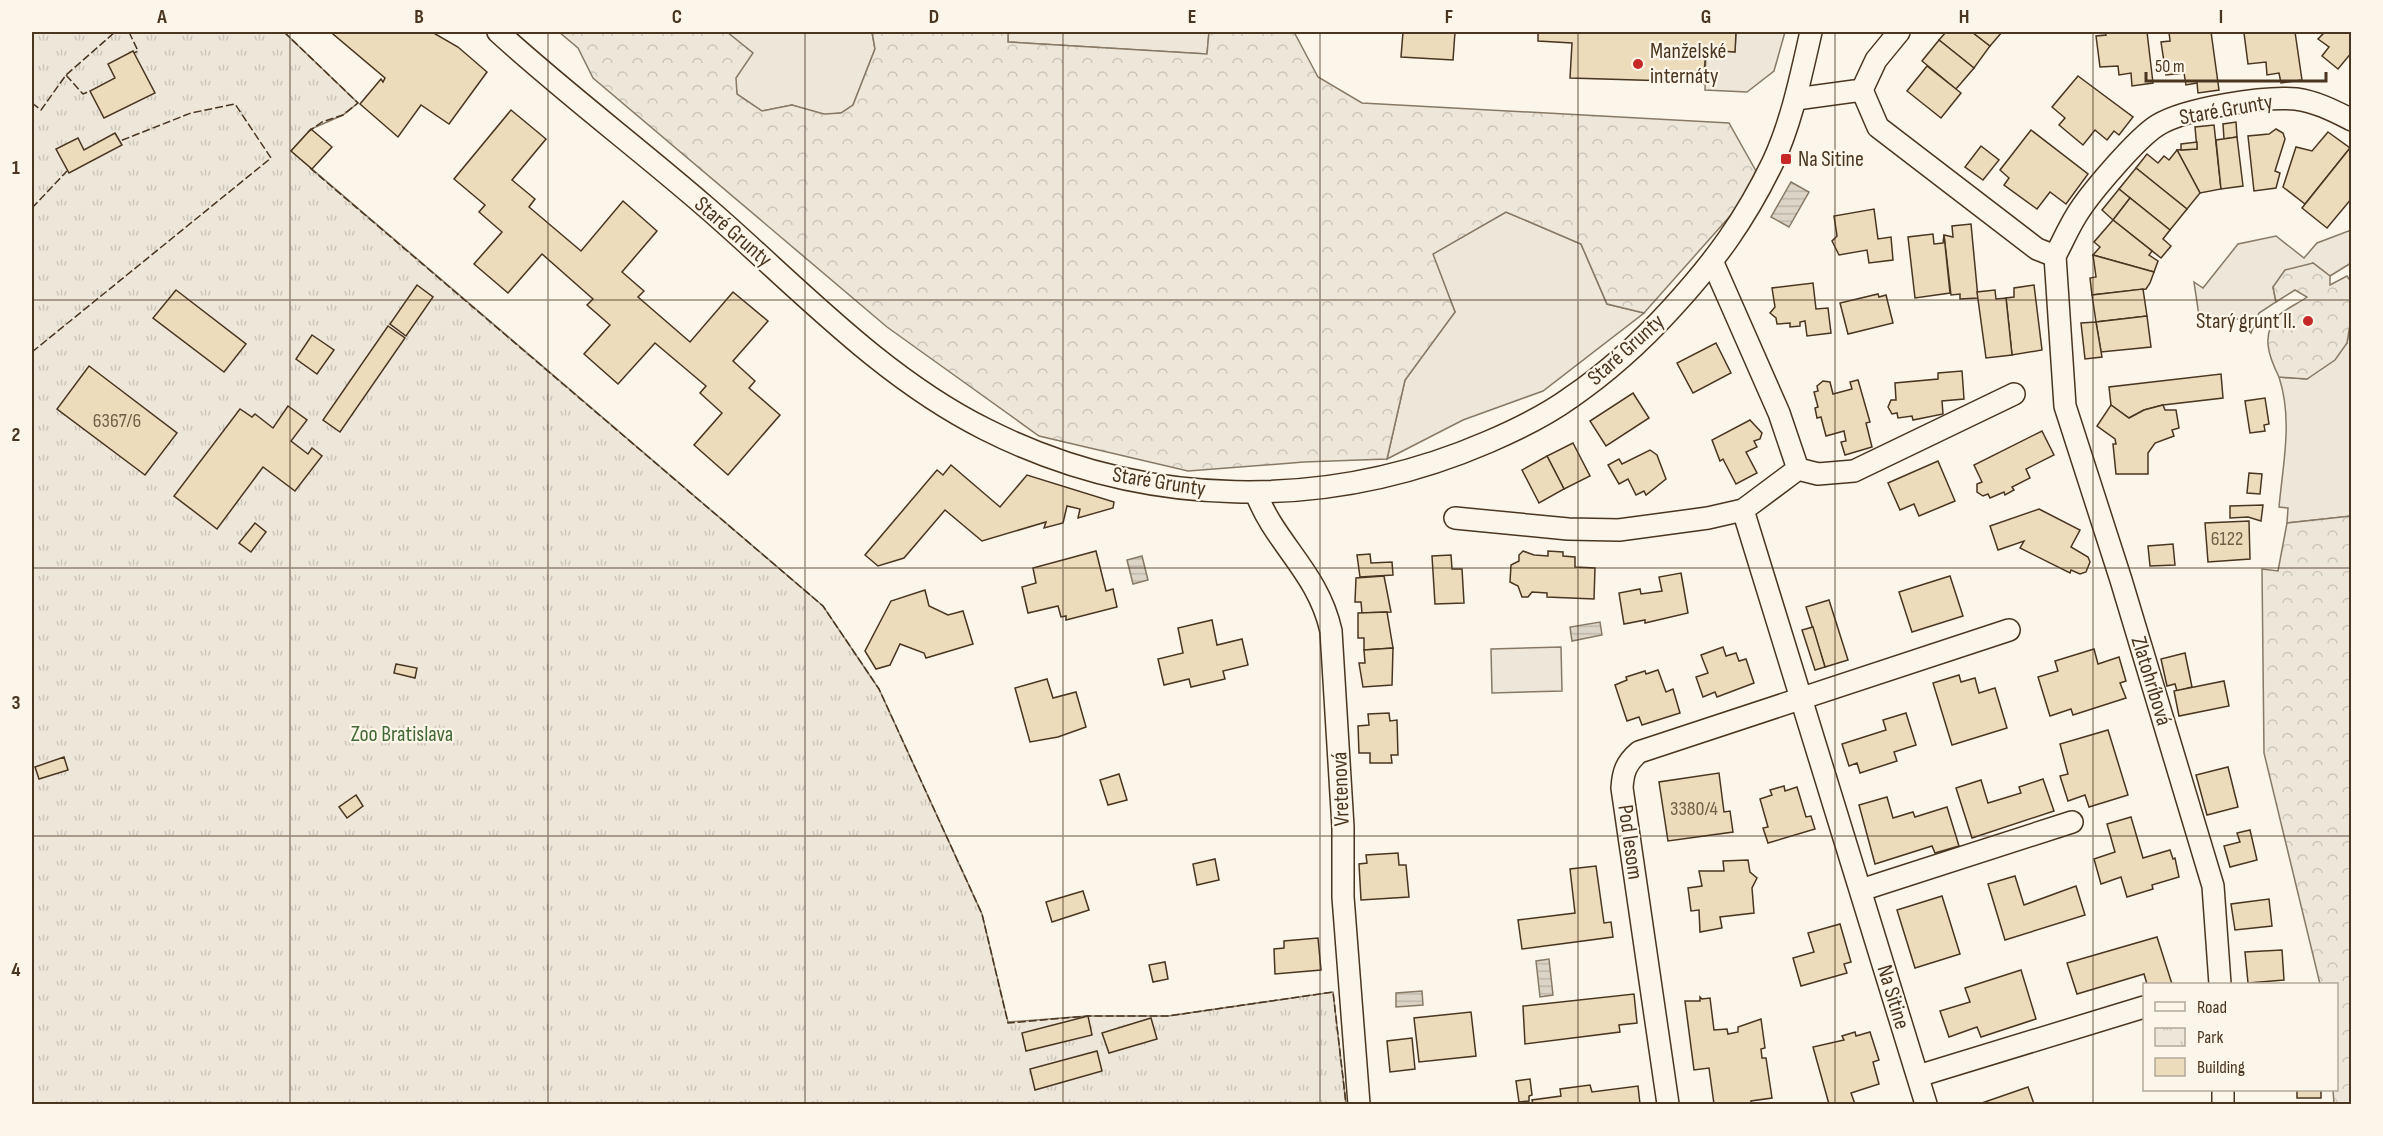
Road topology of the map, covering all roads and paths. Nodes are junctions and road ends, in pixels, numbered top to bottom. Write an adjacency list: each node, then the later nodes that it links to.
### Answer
1 (498, 32): 11 (street, Staré Grunty)
2 (1811, 32): 5 (street, Staré Grunty)
3 (1899, 32): 4 (street)
4 (1862, 90): 5 (street); 7 (street)
5 (1796, 99): 8 (street, Staré Grunty)
6 (2352, 120): 7 (street, Staré Grunty)
7 (2055, 256): 18 (street, Zlatohríbová)
8 (1713, 263): 10 (street); 11 (street, Staré Grunty)
9 (2014, 394): 10 (street)
10 (1797, 469): 12 (street)
11 (1256, 494): 21 (street, Vretenová)
12 (1743, 510): 13 (street); 15 (street, Na Sitine)
13 (1455, 518)
14 (2009, 630): 15 (street)
15 (1800, 698): 17 (street, Na Sitine); 22 (street, Pod lesom)
16 (2072, 822): 17 (street)
17 (1861, 890): 20 (street, Na Sitine)
18 (2220, 983)
19 (2143, 1008): 20 (street)
20 (1918, 1076): 23 (street, Na Sitine)
21 (1359, 1104)
22 (1668, 1104)
23 (1926, 1104)

